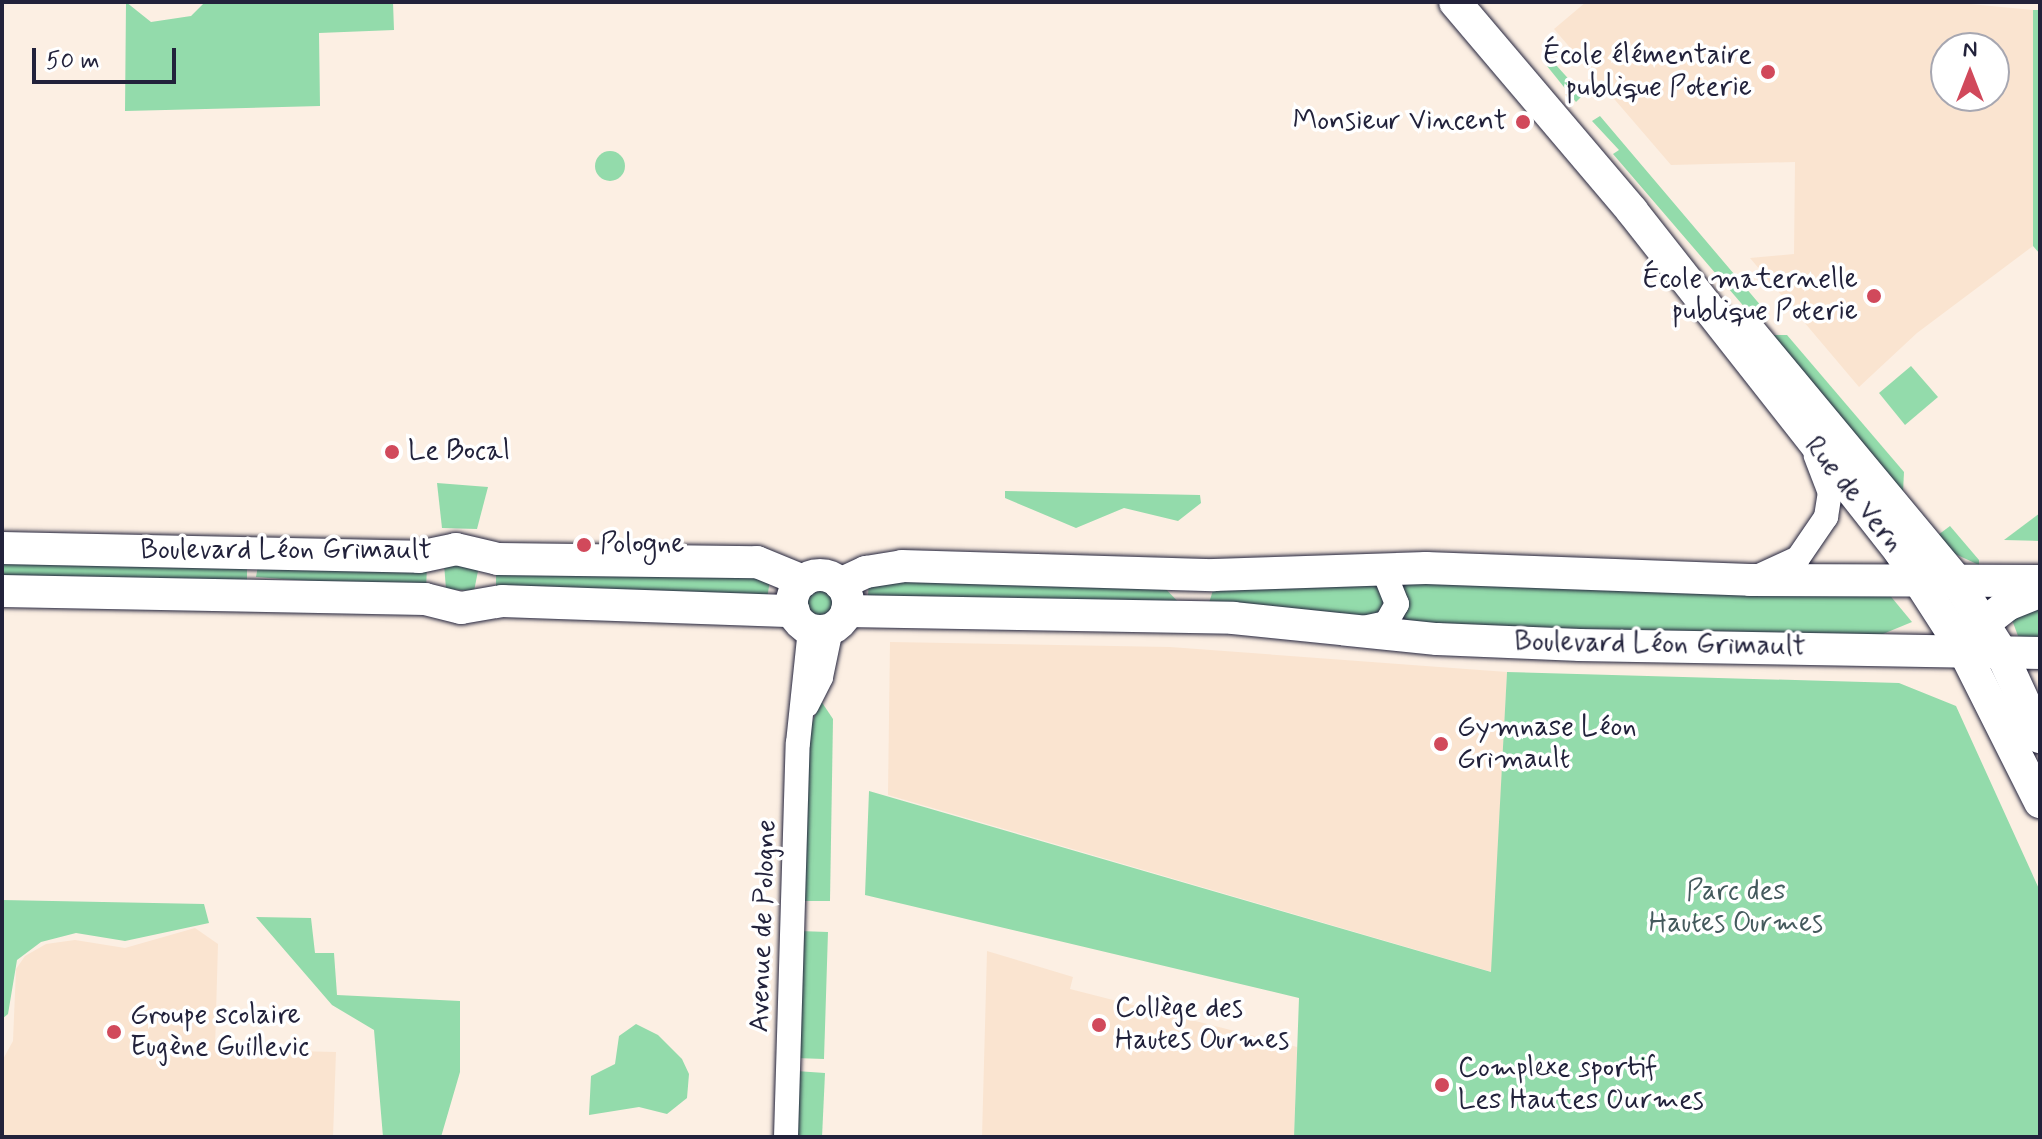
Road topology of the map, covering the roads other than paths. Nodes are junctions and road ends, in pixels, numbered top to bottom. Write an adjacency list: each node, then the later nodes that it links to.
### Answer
1 (1455, 2): 2 (main road, Rue de Vern)
2 (1632, 211): 3 (main road, Rue de Vern); 6 (main road, Rue de Vern)
3 (1811, 443): 7 (street); 8 (main road, Rue de Vern)
4 (2, 548): 12 (main road, Boulevard Léon Grimault)
5 (1365, 568): 7 (main road, Boulevard Léon Grimault); 12 (main road, Boulevard Léon Grimault); 14 (street)
6 (1955, 579): 8 (main road, Boulevard Léon Grimault); 9 (main road, Boulevard Léon Grimault); 13 (main road); 15 (main road, Rue de Vern)
7 (1750, 580): 8 (main road, Boulevard Léon Grimault)
8 (1919, 580): 13 (main road, Rue de Vern)
9 (2040, 581)
10 (2, 591): 12 (main road, Boulevard Léon Grimault)
11 (2040, 592): 15 (main road)
12 (821, 607): 14 (main road, Boulevard Léon Grimault); 21 (street, Avenue de Pologne)
13 (1936, 608): 16 (main road); 17 (main road, Rue de Vern)
14 (1357, 630): 16 (main road, Boulevard Léon Grimault)
15 (1991, 637): 17 (main road, Boulevard Léon Grimault); 18 (main road, Boulevard Léon Grimault); 19 (main road, Rue de Vern)
16 (1857, 650): 17 (main road, Boulevard Léon Grimault)
17 (1964, 651): 20 (main road, Rue de Vern)
18 (2040, 653)
19 (2040, 737)
20 (2040, 802)
21 (786, 1137)

